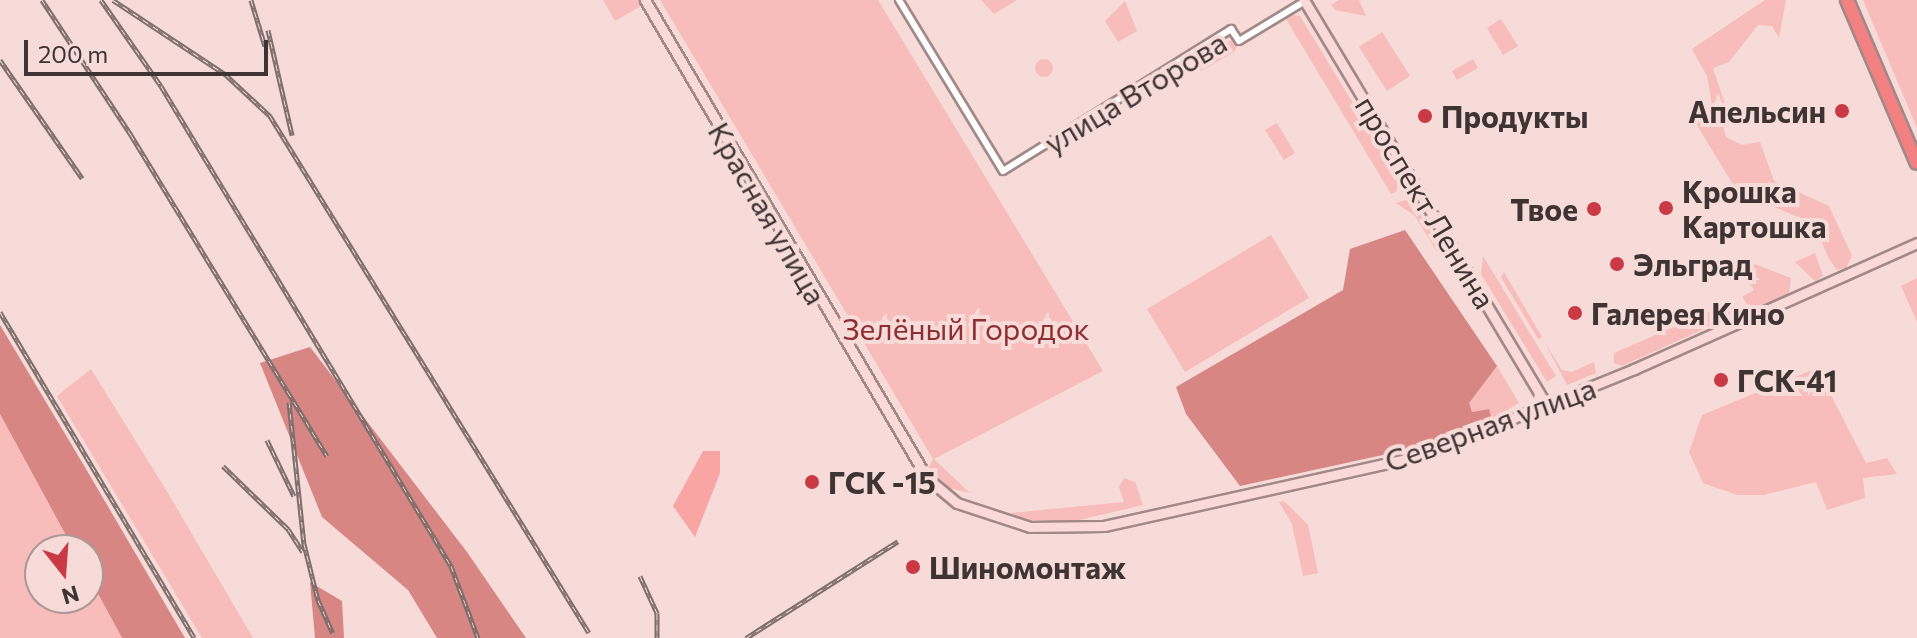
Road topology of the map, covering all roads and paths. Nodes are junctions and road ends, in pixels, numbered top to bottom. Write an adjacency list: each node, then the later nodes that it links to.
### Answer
1 (645, 0): 8 (main road, Красная улица)
2 (899, 0): 3 (street, улица Второва)
3 (1304, 0): 7 (main road, проспект Ленина)
4 (1847, 0): 5 (highway)
5 (1917, 163)
6 (1917, 243): 7 (main road, Северная улица)
7 (1546, 405): 8 (main road, Северная улица)
8 (951, 500)

